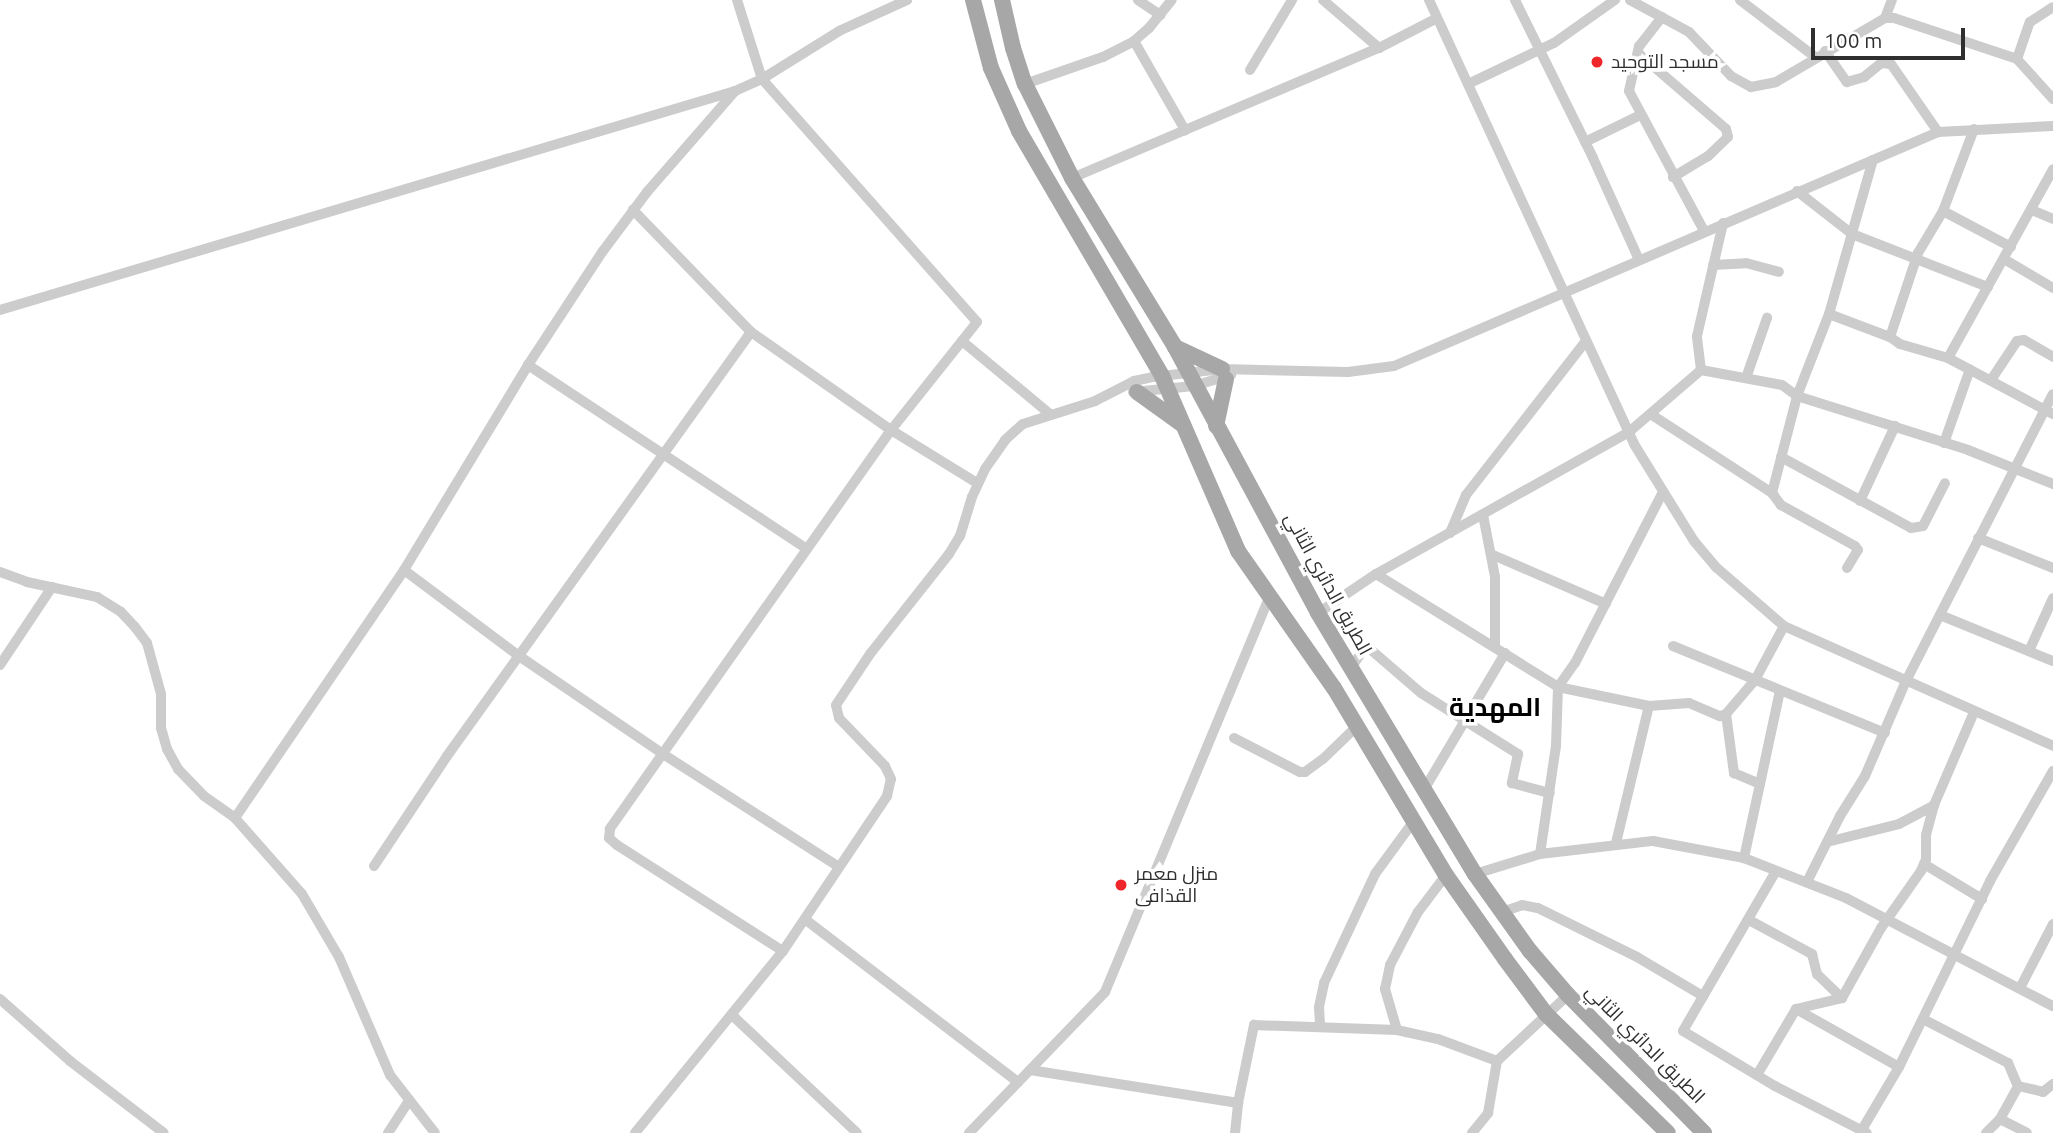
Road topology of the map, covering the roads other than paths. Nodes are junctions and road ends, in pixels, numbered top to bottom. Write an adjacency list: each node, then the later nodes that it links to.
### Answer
1 (737, 0): 27 (street)
2 (907, 0): 27 (street)
3 (1002, 0): 28 (main road, الطريق الدائري الثاني)
4 (1138, 0): 16 (street)
5 (1172, 0): 16 (street)
6 (1292, 0): 26 (street)
7 (1323, 0): 21 (street)
8 (1429, 0): 18 (street)
9 (1515, 0): 22 (street)
10 (1615, 0): 22 (street)
11 (1630, 0): 17 (street)
12 (1740, 0): 24 (street)
13 (1892, 0): 19 (street)
14 (969, 2): 76 (main road)
15 (2053, 7): 25 (street)
16 (1160, 15): 20 (street)
17 (1662, 17): 23 (street); 24 (street)
18 (1437, 18): 21 (street); 29 (street)
19 (1885, 18): 24 (street); 25 (street)
20 (1133, 41): 28 (street); 35 (street)
21 (1379, 48): 35 (street)
22 (1541, 49): 29 (street); 37 (street)
23 (1638, 53): 32 (street); 40 (street)
24 (1820, 54): 36 (street)
25 (2017, 59): 31 (street)
26 (1250, 70)
27 (762, 79): 30 (street); 64 (street)
28 (1026, 84): 41 (main road, الطريق الدائري الثاني)
29 (1468, 84): 58 (street)
30 (735, 91): 43 (street); 59 (street)
31 (2052, 95)
32 (1640, 115): 37 (street); 40 (street)
33 (2053, 126): 34 (street)
34 (1974, 129): 36 (street); 45 (street)
35 (1185, 130): 41 (street)
36 (1938, 132): 38 (street)
37 (1586, 142): 52 (street)
38 (1873, 160): 42 (street); 49 (street)
39 (2053, 169): 44 (street)
40 (1673, 177): 48 (street)
41 (1072, 178): 66 (main road, الطريق الدائري الثاني)
42 (1797, 191): 47 (street); 49 (street)
43 (633, 210): 62 (street); 69 (street)
44 (2032, 210): 46 (street); 50 (street)
45 (1942, 211): 50 (street); 53 (street)
46 (2053, 219)
47 (1723, 223): 48 (street); 54 (street)
48 (1704, 231): 52 (street)
49 (1852, 234): 53 (street); 60 (street)
50 (2011, 247): 51 (street)
51 (2004, 259): 56 (street); 57 (street)
52 (1639, 260): 58 (street)
53 (1915, 261): 56 (street); 63 (street)
54 (1713, 265): 55 (street); 71 (street)
55 (1779, 272)
56 (1989, 287): 67 (street)
57 (2053, 288)
58 (1563, 293): 65 (street); 72 (street)
59 (0, 310)
60 (1829, 314): 63 (street); 80 (street)
61 (1768, 318): 73 (street)
62 (751, 332): 87 (street); 90 (street)
63 (1891, 337): 67 (street)
64 (962, 341): 82 (street); 87 (street)
65 (1586, 341): 88 (street); 100 (street)
66 (1175, 347): 72 (main road); 74 (main road, الطريق الدائري الثاني)
67 (1948, 358): 70 (street)
68 (2053, 358): 75 (street)
69 (528, 365): 90 (street); 106 (street)
70 (1970, 369): 75 (street); 89 (street)
71 (1701, 370): 73 (street); 83 (street)
72 (1228, 373): 74 (street); 84 (main road)
73 (1746, 378): 80 (street)
74 (1191, 380): 76 (street); 84 (main road, الطريق الدائري الثاني)
75 (1991, 380): 81 (street)
76 (1165, 382): 77 (street); 78 (street); 86 (main road)
77 (1118, 391): 78 (street); 82 (street)
78 (1137, 392): 86 (main road)
79 (2053, 394): 81 (street)
80 (1797, 396): 85 (street); 91 (street)
81 (2049, 411): 92 (street)
82 (1050, 414): 93 (street)
83 (1652, 415): 88 (street); 97 (street)
84 (1216, 426): 113 (main road, الطريق الدائري الثاني)
85 (1895, 426): 89 (street); 98 (street)
86 (1187, 428): 110 (main road)
87 (891, 430): 93 (street); 102 (street)
88 (1629, 432): 96 (street); 99 (street)
89 (1944, 443): 92 (street)
90 (663, 455): 102 (street); 120 (street)
91 (1781, 457): 97 (street); 98 (street)
92 (2017, 469): 95 (street); 101 (street)
93 (977, 483): 150 (street)
94 (1945, 483): 98 (street)
95 (2053, 484)
96 (1663, 492): 112 (street); 115 (street)
97 (1772, 493): 104 (street)
98 (1860, 501)
99 (1483, 515): 100 (street); 103 (street)
100 (1450, 533): 108 (street)
101 (1978, 538): 105 (street); 114 (street)
102 (807, 549): 136 (street)
103 (1493, 555): 112 (street); 116 (street)
104 (1847, 568)
105 (2053, 568)
106 (404, 570): 120 (street); 142 (street)
107 (0, 572): 109 (street)
108 (1376, 573): 113 (street); 116 (street)
109 (52, 587): 122 (street); 142 (street)
110 (1270, 595): 132 (main road); 177 (street)
111 (2053, 598): 118 (street)
112 (1606, 604): 126 (street)
113 (1318, 613): 123 (main road, الطريق الدائري الثاني)
114 (1940, 615): 118 (street); 125 (street)
115 (1784, 626): 124 (street); 125 (street)
116 (1494, 646): 119 (street)
117 (1673, 646): 124 (street)
118 (2029, 651): 121 (street)
119 (1505, 653): 126 (street); 131 (street)
120 (519, 656): 136 (street); 149 (street)
121 (2053, 661)
122 (0, 665)
123 (1351, 668): 131 (street); 139 (main road, الطريق الدائري الثاني)
124 (1755, 681): 127 (street); 130 (street)
125 (1906, 681): 129 (street); 133 (street)
126 (1558, 687): 128 (street); 140 (street)
127 (1780, 691): 133 (street); 138 (street)
128 (1649, 706): 130 (street); 145 (street)
129 (1974, 712): 135 (street); 141 (street)
130 (1726, 715): 138 (street)
131 (1464, 721): 139 (street); 140 (street)
132 (1357, 726): 134 (street); 143 (main road)
133 (1885, 733): 144 (street)
134 (1234, 738)
135 (2053, 746)
136 (663, 754): 150 (street); 161 (street)
137 (2053, 771): 155 (street)
138 (1760, 784): 147 (street)
139 (1425, 788): 152 (main road, الطريق الدائري الثاني)
140 (1550, 793): 146 (street)
141 (1934, 805): 144 (street); 148 (street)
142 (235, 818): 182 (street)
143 (1413, 822): 153 (main road); 173 (street)
144 (1827, 842): 154 (street)
145 (1616, 844): 146 (street); 147 (street)
146 (1540, 853): 152 (street)
147 (1744, 859): 151 (street)
148 (1924, 864): 155 (street); 157 (street)
149 (374, 866)
150 (839, 867): 158 (street)
151 (1776, 871): 154 (street); 159 (street)
152 (1475, 874): 156 (main road, الطريق الدائري الثاني)
153 (1446, 875): 170 (main road); 174 (street)
154 (1807, 882): 157 (street)
155 (1982, 899): 162 (street)
156 (1502, 912): 164 (main road, الطريق الدائري الثاني); 165 (street)
157 (1888, 919): 162 (street); 166 (street)
158 (806, 920): 161 (street); 179 (street)
159 (1749, 920): 165 (street); 166 (street)
160 (2053, 924): 163 (street)
161 (783, 951): 171 (street)
162 (1955, 954): 163 (street); 172 (street)
163 (2020, 988): 168 (street)
164 (1568, 995): 170 (street); 195 (main road, الطريق الدائري الثاني)
165 (1703, 996): 178 (street)
166 (1842, 998): 169 (street)
167 (0, 999): 186 (street)
168 (2053, 1006)
169 (1796, 1009): 176 (street); 178 (street)
170 (1546, 1014): 175 (street); 194 (main road)
171 (733, 1016): 189 (street); 190 (street)
172 (1923, 1019): 176 (street); 181 (street)
173 (1320, 1025): 174 (street); 183 (street)
174 (1396, 1030): 175 (street)
175 (1497, 1061): 193 (street)
176 (1899, 1067): 185 (street)
177 (1030, 1070): 179 (street); 183 (street)
178 (1757, 1075): 185 (street)
179 (1018, 1082): 191 (street)
180 (2053, 1084): 181 (street)
181 (2018, 1086): 184 (street)
182 (408, 1102): 187 (street); 188 (street)
183 (1238, 1103): 192 (street)
184 (2000, 1119): 196 (street); 197 (street)
185 (1863, 1132)
186 (164, 1133)
187 (388, 1133)
188 (435, 1133)
189 (635, 1133)
190 (857, 1133)
191 (969, 1133)
192 (1236, 1133)
193 (1472, 1133)
194 (1668, 1133)
195 (1704, 1133)
196 (1986, 1133)
197 (2026, 1133)

